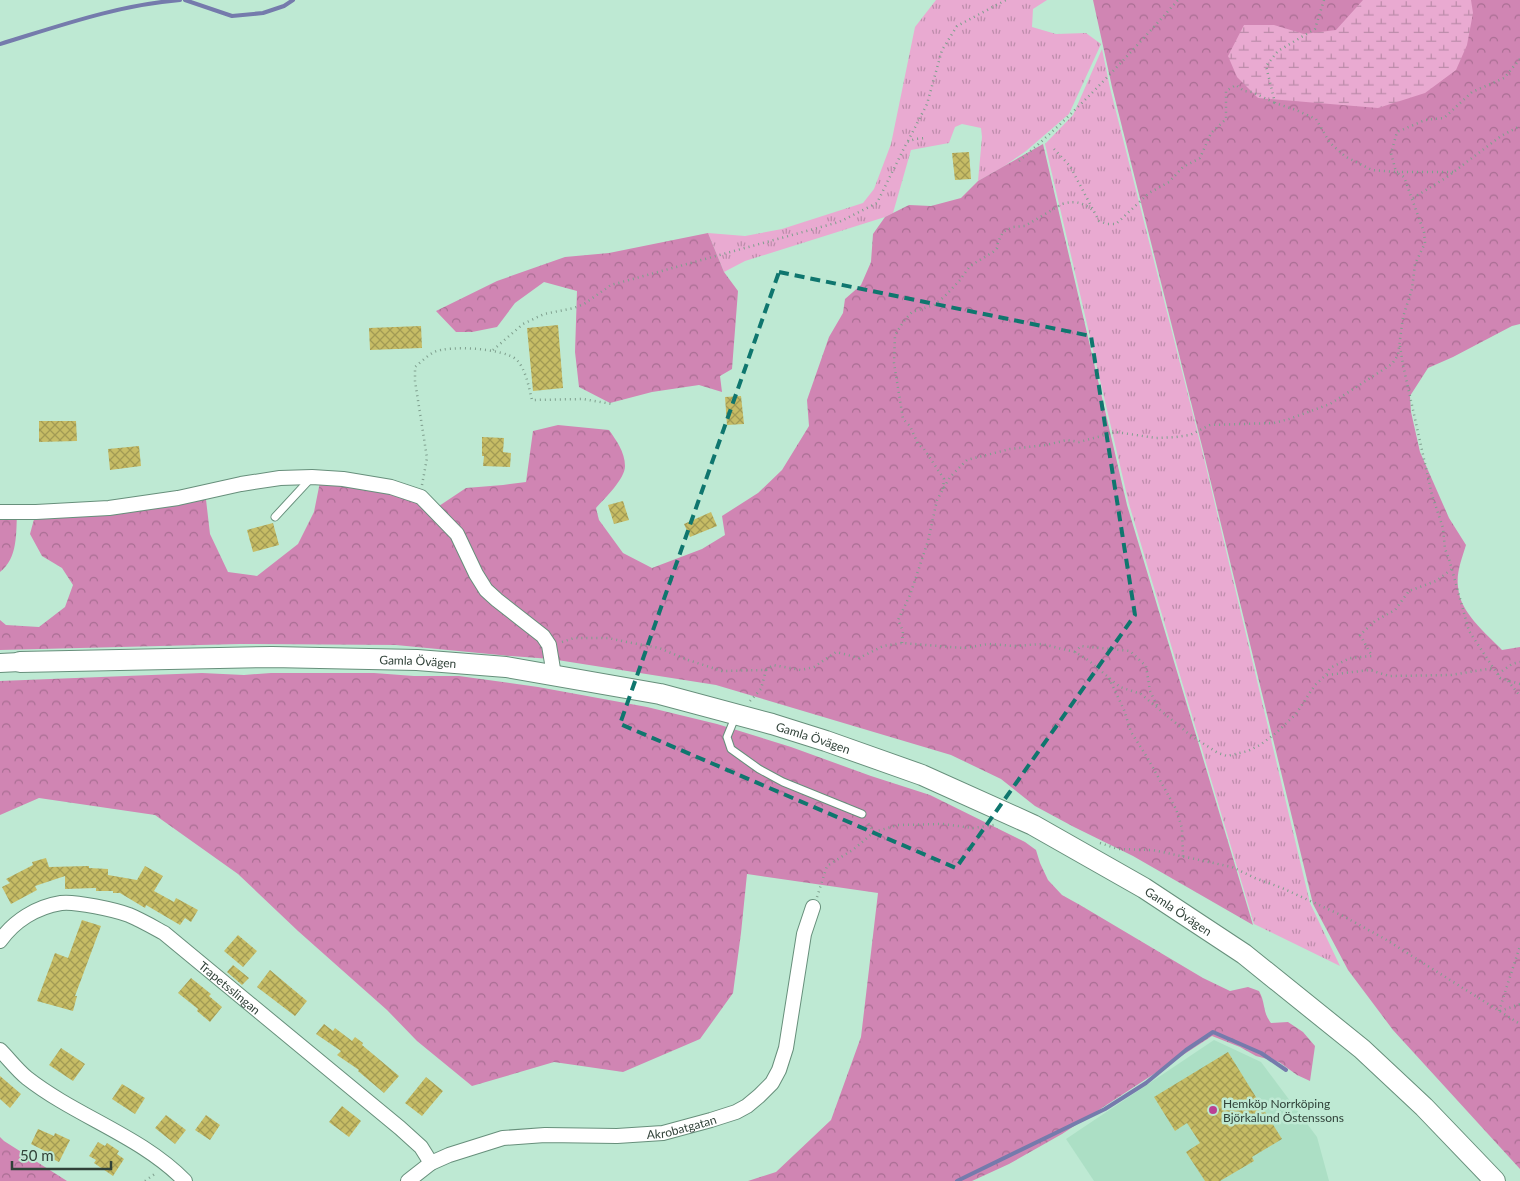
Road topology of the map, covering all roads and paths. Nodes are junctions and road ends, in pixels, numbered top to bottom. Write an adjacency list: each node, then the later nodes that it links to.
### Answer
1 (1006, 0): 8 (path)
2 (1178, 0): 10 (path)
3 (1324, 0): 5 (path)
4 (1520, 59): 11 (path)
5 (1276, 104): 11 (path); 14 (path)
6 (1520, 126): 12 (path)
7 (926, 138): 8 (path)
8 (907, 142): 16 (path)
9 (1054, 149): 14 (path)
10 (1019, 161)
11 (1396, 172): 12 (path); 13 (path)
12 (1453, 172): 13 (path)
13 (1413, 198): 15 (path)
14 (1094, 211): 19 (path)
15 (1399, 341): 19 (path); 23 (path)
16 (493, 350): 17 (path); 20 (path)
17 (612, 404)
18 (312, 477): 20 (street); 21 (street); 22 (lane)
19 (943, 491): 24 (path)
20 (421, 497): 25 (street)
21 (0, 512)
22 (275, 517)
23 (1452, 569): 30 (path); 33 (path)
24 (902, 643): 26 (path); 31 (path)
25 (549, 645): 31 (path); 34 (street)
26 (1075, 652): 35 (path); 39 (path)
27 (20, 662): 29 (street, Gamla Övägen); 34 (main road, Gamla Övägen)
28 (1520, 662): 32 (path)
29 (0, 663)
30 (1494, 668): 32 (path); 33 (path)
31 (766, 670): 40 (path)
32 (1498, 674): 36 (path)
33 (1326, 675): 39 (path)
34 (554, 676): 40 (main road, Gamla Övägen)
35 (1108, 676): 39 (path); 45 (path)
36 (1507, 680): 37 (path); 38 (path)
37 (1520, 684)
38 (1520, 696)
39 (1158, 708)
40 (737, 715): 41 (lane); 56 (main road, Gamla Övägen)
41 (862, 814): 43 (path)
42 (1002, 824): 43 (path)
43 (874, 832): 46 (path)
44 (1097, 842): 45 (path)
45 (1183, 857): 50 (path)
46 (813, 908): 53 (street, Akrobatgatan)
47 (0, 941): 53 (street, Trapetsslingan)
48 (1520, 946): 50 (path)
49 (1520, 1004): 50 (path)
50 (1499, 1011): 51 (path)
51 (1520, 1024)
52 (0, 1050): 54 (street)
53 (431, 1164): 55 (street, Akrobatgatan)
54 (185, 1181)
55 (408, 1181)
56 (1495, 1181)

